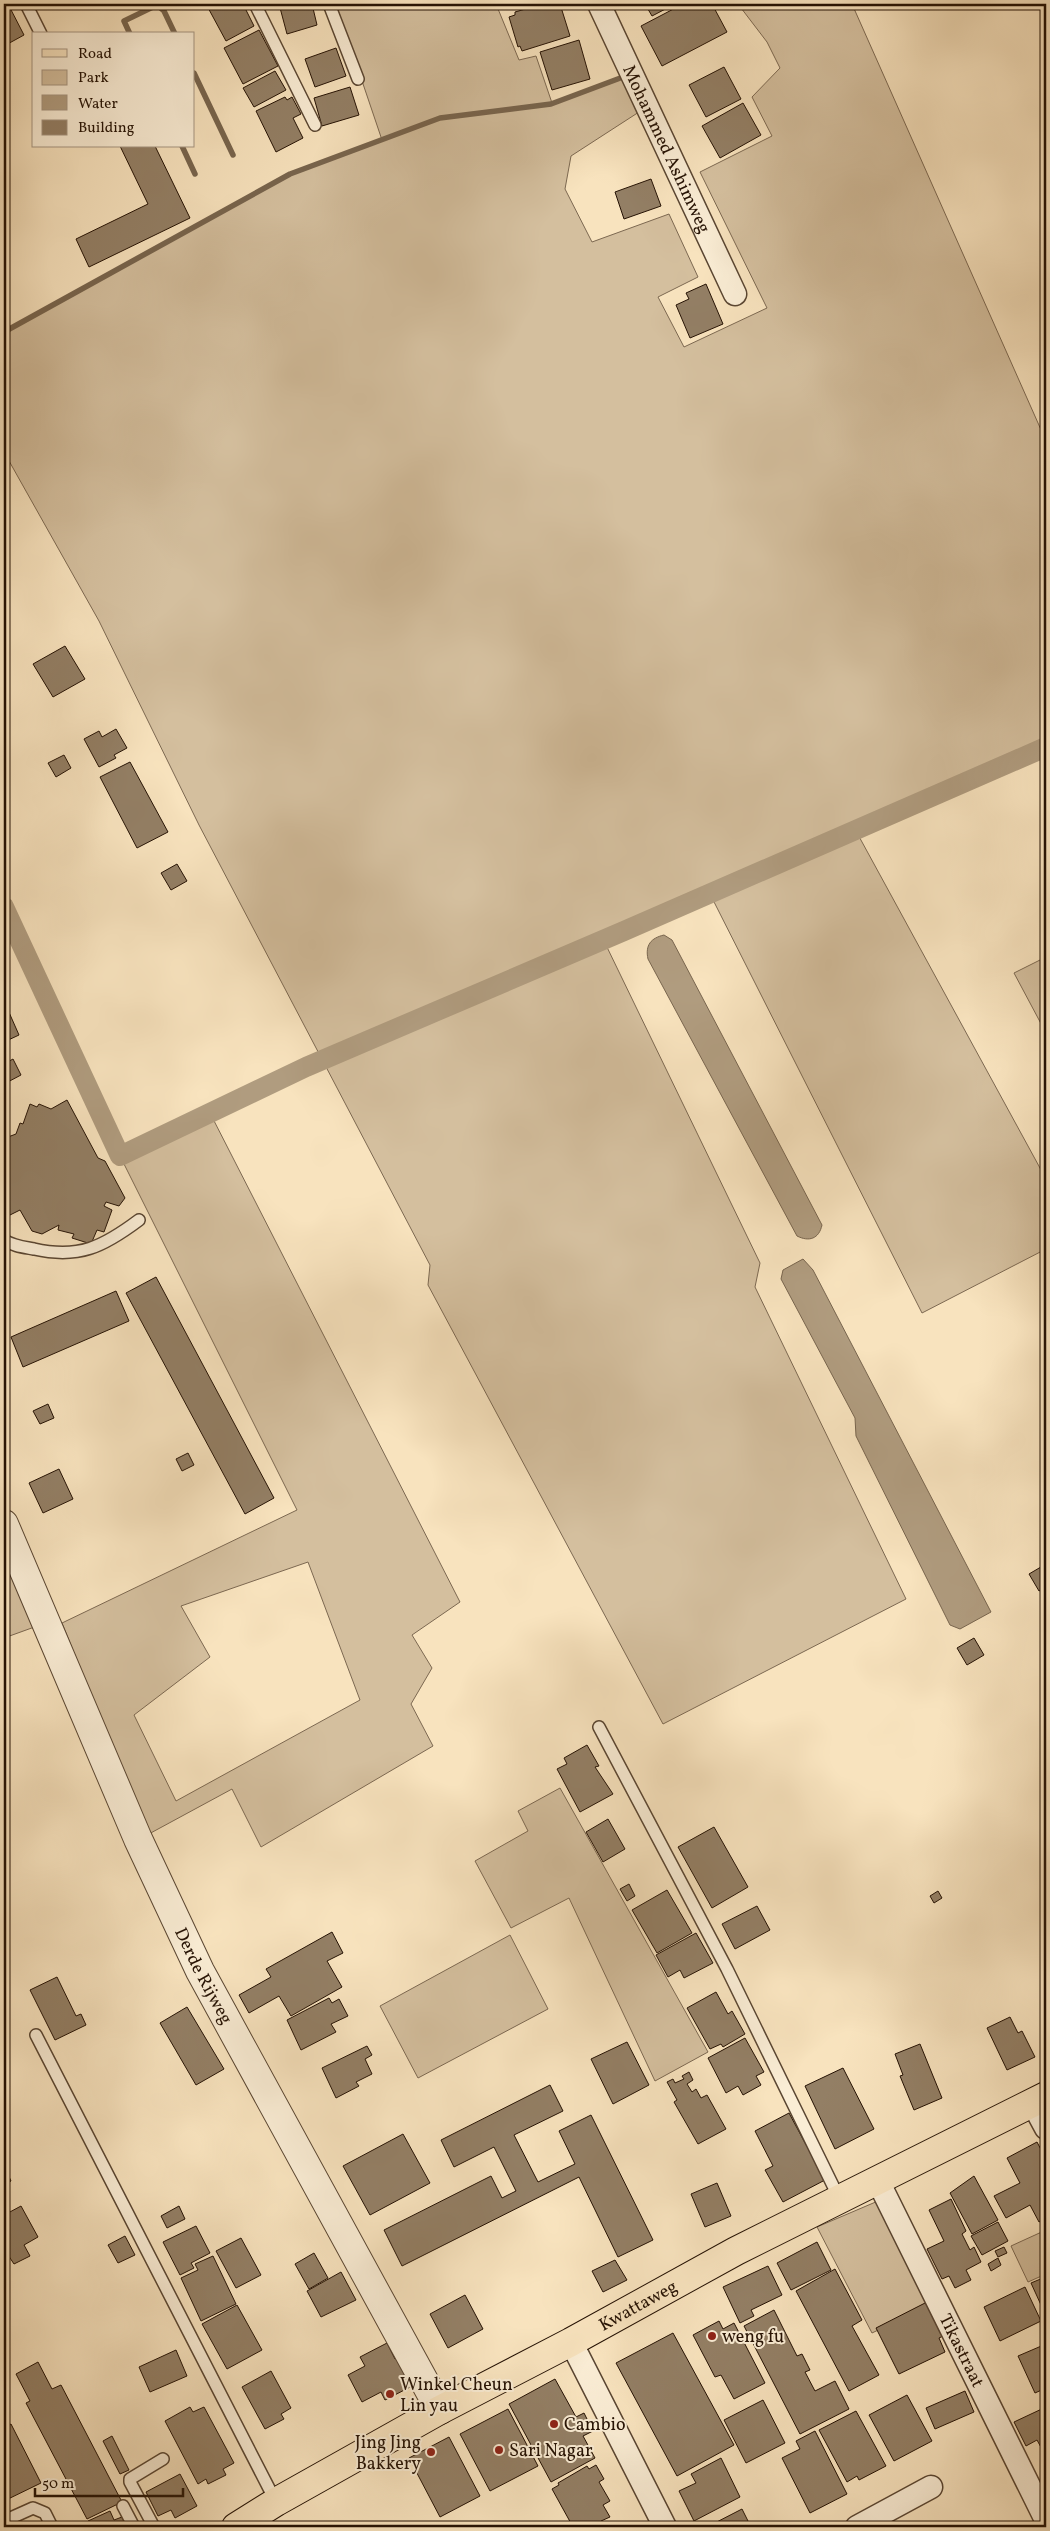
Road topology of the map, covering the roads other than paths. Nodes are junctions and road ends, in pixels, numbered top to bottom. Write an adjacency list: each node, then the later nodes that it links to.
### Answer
1 (26, 4): 5 (lane)
2 (255, 4): 7 (lane)
3 (329, 4): 6 (lane)
4 (599, 4): 8 (street, Mohammed Ashimweg)
5 (40, 32)
6 (358, 79)
7 (315, 125)
8 (735, 294)
9 (139, 1220): 10 (lane)
10 (4, 1240)
11 (4, 1524): 19 (street, Derde Rijweg)
12 (599, 1727): 17 (lane)
13 (36, 2035): 22 (lane)
14 (1039, 2099): 15 (street); 16 (main road, Kwattaweg)
15 (1046, 2128)
16 (878, 2181): 17 (main road, Kwattaweg); 24 (street, Tikastraat)
17 (840, 2200): 18 (main road, Kwattaweg)
18 (571, 2342): 19 (main road, Kwattaweg); 30 (street)
19 (440, 2410): 22 (main road, Kwattaweg)
20 (163, 2459): 28 (lane)
21 (930, 2487): 31 (street)
22 (276, 2502): 29 (main road, Kwattaweg)
23 (123, 2506): 27 (lane)
24 (1046, 2520)
25 (4, 2522): 26 (lane)
26 (52, 2527)
27 (134, 2527)
28 (154, 2527)
29 (236, 2527)
30 (665, 2527)
31 (857, 2527)

